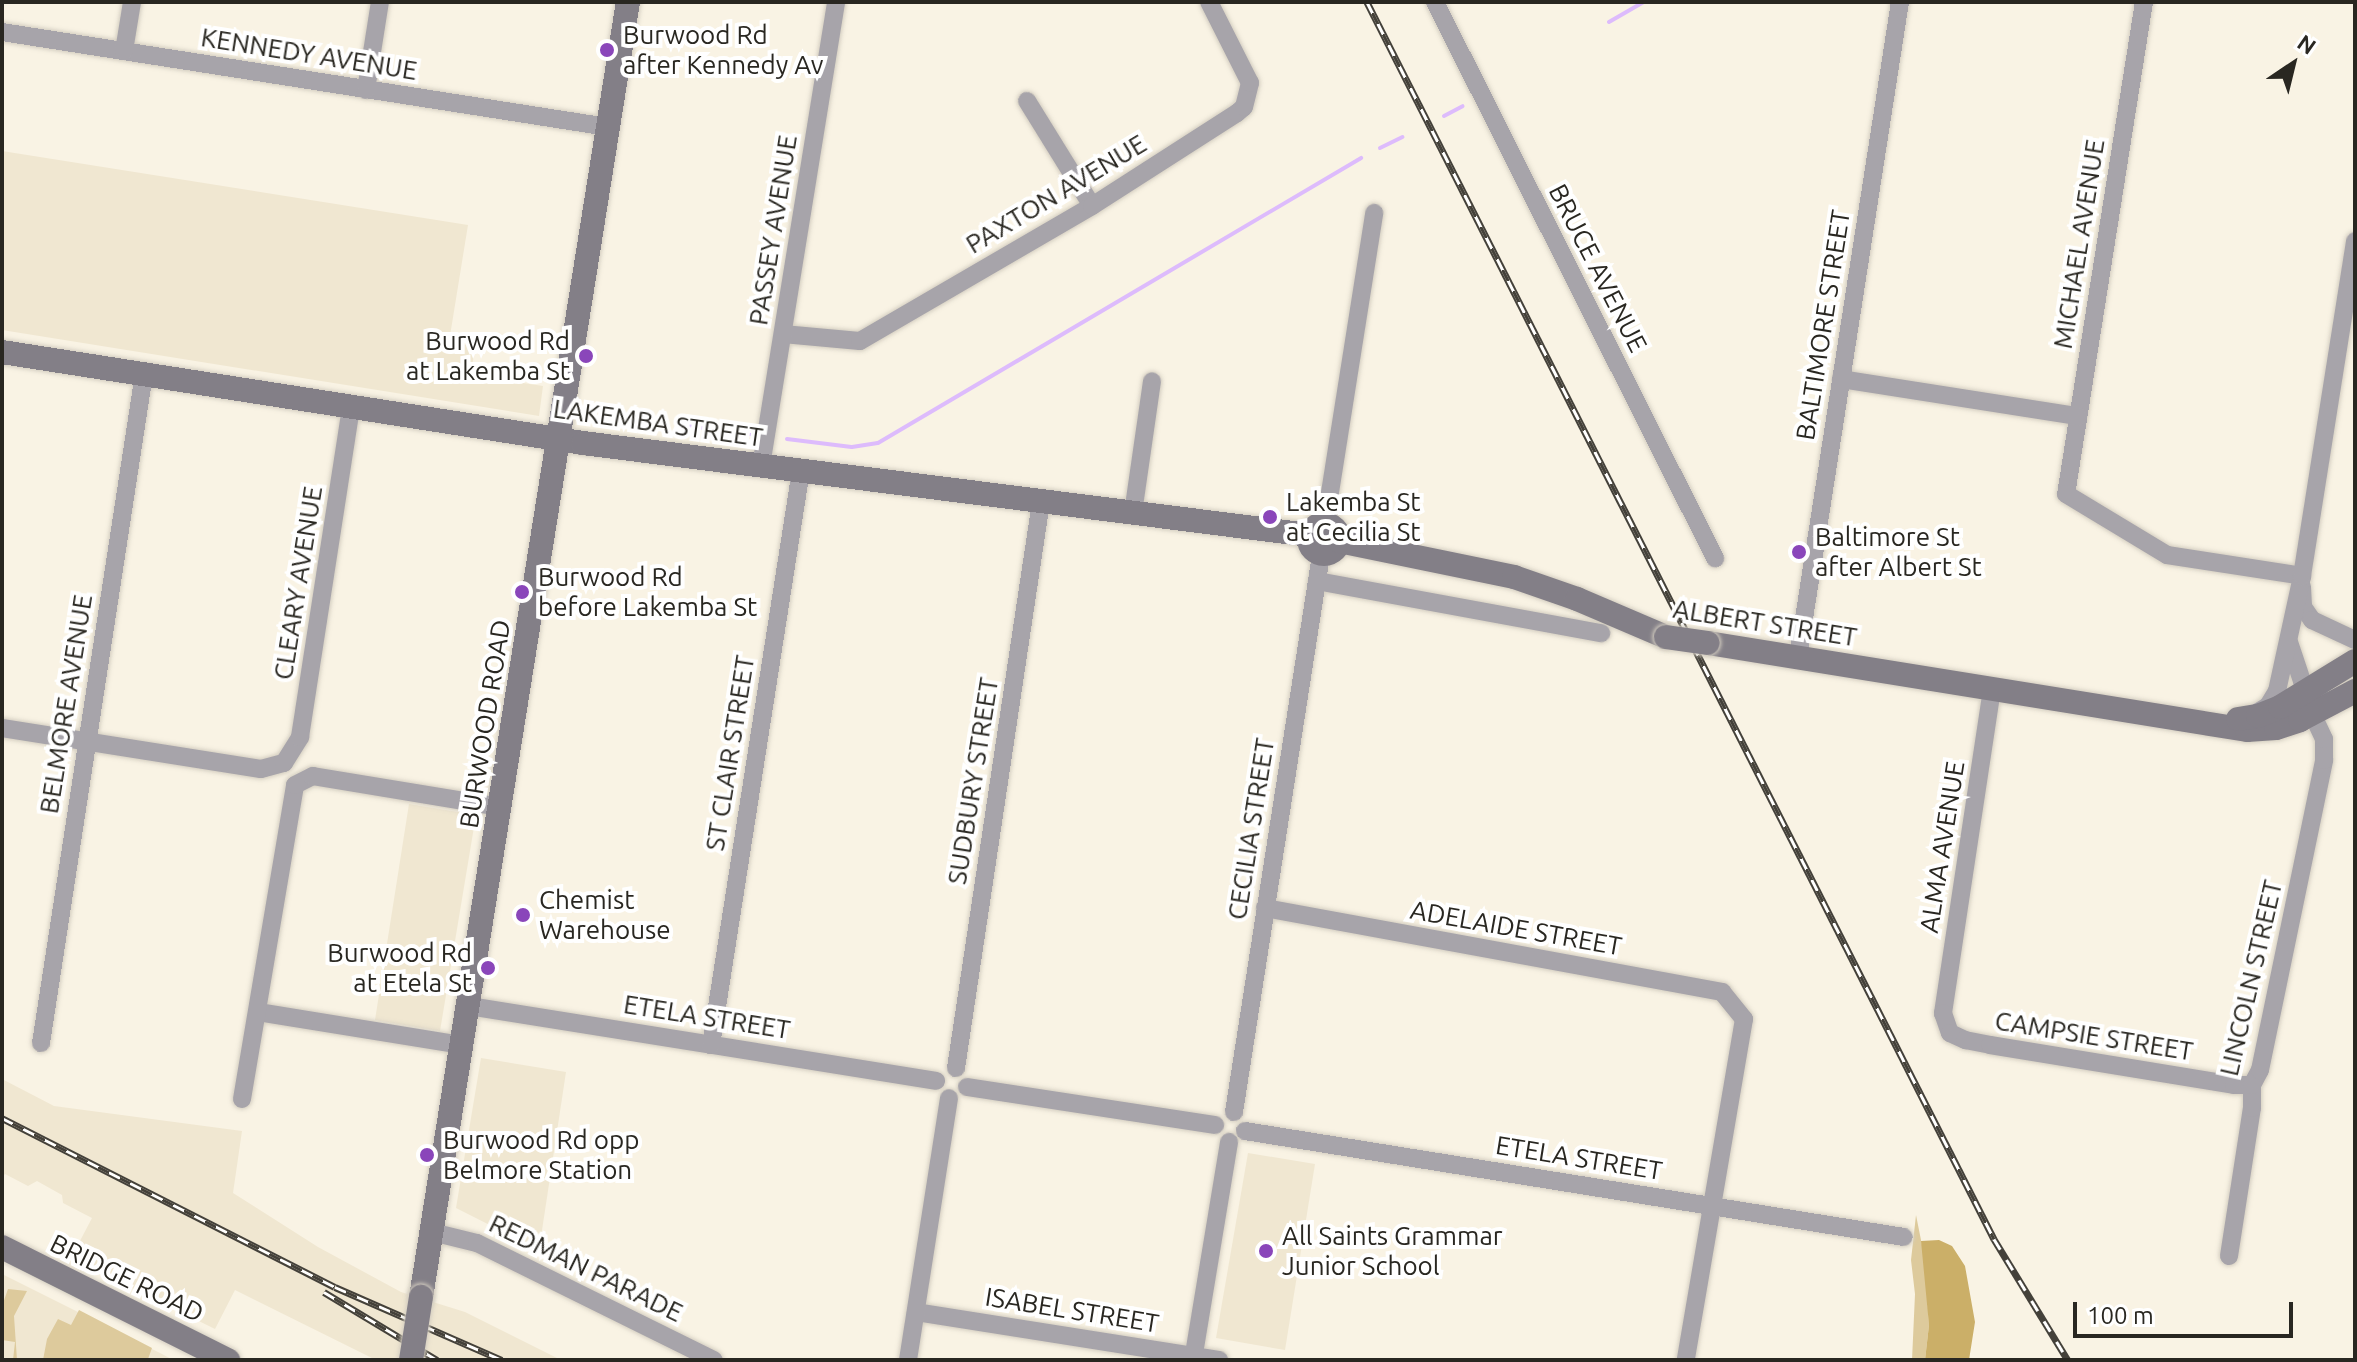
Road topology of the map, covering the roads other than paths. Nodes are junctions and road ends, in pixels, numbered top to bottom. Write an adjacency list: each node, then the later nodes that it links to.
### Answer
1 (132, 2): 10 (street)
2 (380, 2): 11 (street)
3 (628, 2): 13 (main road, BURWOOD ROAD)
4 (836, 2): 17 (street, PASSEY AVENUE)
5 (1209, 2): 14 (street, PAXTON AVENUE)
6 (1435, 2): 30 (street, BRUCE AVENUE)
7 (1900, 2): 20 (street, BALTIMORE STREET)
8 (2144, 2): 23 (street, MICHAEL AVENUE)
9 (2, 32): 10 (street, KENNEDY AVENUE)
10 (124, 51): 11 (street, KENNEDY AVENUE)
11 (366, 90): 13 (street, KENNEDY AVENUE)
12 (1027, 101): 14 (street)
13 (608, 127): 24 (main road, BURWOOD ROAD)
14 (1092, 206): 17 (street, PAXTON AVENUE)
15 (1374, 213): 29 (street, CECILIA STREET)
16 (2355, 241): 31 (street)
17 (783, 334): 25 (street, PASSEY AVENUE)
18 (2, 352): 19 (main road, LAKEMBA STREET)
19 (144, 374): 22 (main road, LAKEMBA STREET); 45 (street, BELMORE AVENUE)
20 (1841, 379): 23 (street); 36 (street, BALTIMORE STREET)
21 (1152, 381): 28 (street)
22 (351, 407): 24 (main road, LAKEMBA STREET); 45 (street, CLEARY AVENUE)
23 (2078, 416): 31 (street, MICHAEL AVENUE)
24 (559, 439): 25 (main road, LAKEMBA STREET); 46 (main road, BURWOOD ROAD)
25 (761, 466): 26 (main road, LAKEMBA STREET)
26 (801, 470): 27 (main road, LAKEMBA STREET); 53 (street, ST CLAIR STREET)
27 (1041, 502): 28 (main road, LAKEMBA STREET); 54 (street, SUDBURY STREET)
28 (1133, 513): 29 (main road, LAKEMBA STREET)
29 (1323, 539): 32 (street, CECILIA STREET); 36 (main road, ALBERT STREET, bridge)
30 (1715, 558)
31 (2302, 576): 34 (street); 35 (street)
32 (1317, 581): 33 (street); 47 (street, CECILIA STREET)
33 (1601, 633)
34 (2288, 636): 40 (street); 43 (street)
35 (2355, 640)
36 (1798, 657): 39 (main road, ALBERT STREET)
37 (2355, 661): 40 (main road, ALBERT STREET)
38 (2355, 688): 40 (street); 42 (main road, ALBERT STREET)
39 (1992, 689): 41 (main road, ALBERT STREET); 50 (street, ALMA AVENUE)
40 (2307, 689): 43 (main road, ALBERT STREET)
41 (2144, 713): 42 (main road, ALBERT STREET); 43 (main road, ALBERT STREET)
42 (2313, 715): 56 (street, LINCOLN STREET)
43 (2245, 719)
44 (2, 728): 45 (street)
45 (87, 741): 51 (street, BELMORE AVENUE)
46 (500, 807): 48 (main road, BURWOOD ROAD); 49 (street)
47 (1265, 908): 60 (street, CECILIA STREET); 64 (street, ADELAIDE STREET)
48 (469, 1006): 52 (main road, BURWOOD ROAD); 53 (street, ETELA STREET)
49 (258, 1012): 52 (street); 59 (street)
50 (1943, 1013): 56 (street, CAMPSIE STREET)
51 (41, 1043)
52 (462, 1045): 65 (main road, BURWOOD ROAD)
53 (711, 1045): 55 (street, ETELA STREET)
54 (956, 1068): 55 (street); 57 (street)
55 (936, 1081): 58 (street)
56 (2252, 1085): 68 (street, LINCOLN STREET)
57 (967, 1087): 58 (street); 61 (street)
58 (949, 1098): 69 (street)
59 (242, 1099)
60 (1234, 1112): 61 (street); 62 (street)
61 (1215, 1125): 63 (street)
62 (1245, 1131): 63 (street); 64 (street, ETELA STREET)
63 (1229, 1142): 70 (street)
64 (1710, 1205): 66 (street, ETELA STREET); 76 (street)
65 (432, 1232): 72 (main road, BURWOOD ROAD, bridge); 73 (street, REDMAN PARADE)
66 (1904, 1237)
67 (2, 1247): 71 (main road, BRIDGE ROAD)
68 (2229, 1256)
69 (916, 1312): 70 (street, ISABEL STREET); 74 (street)
70 (1193, 1358): 75 (street, ISABEL STREET)
71 (228, 1360)
72 (411, 1360)
73 (714, 1360)
74 (908, 1360)
75 (1219, 1360)
76 (1686, 1360)

